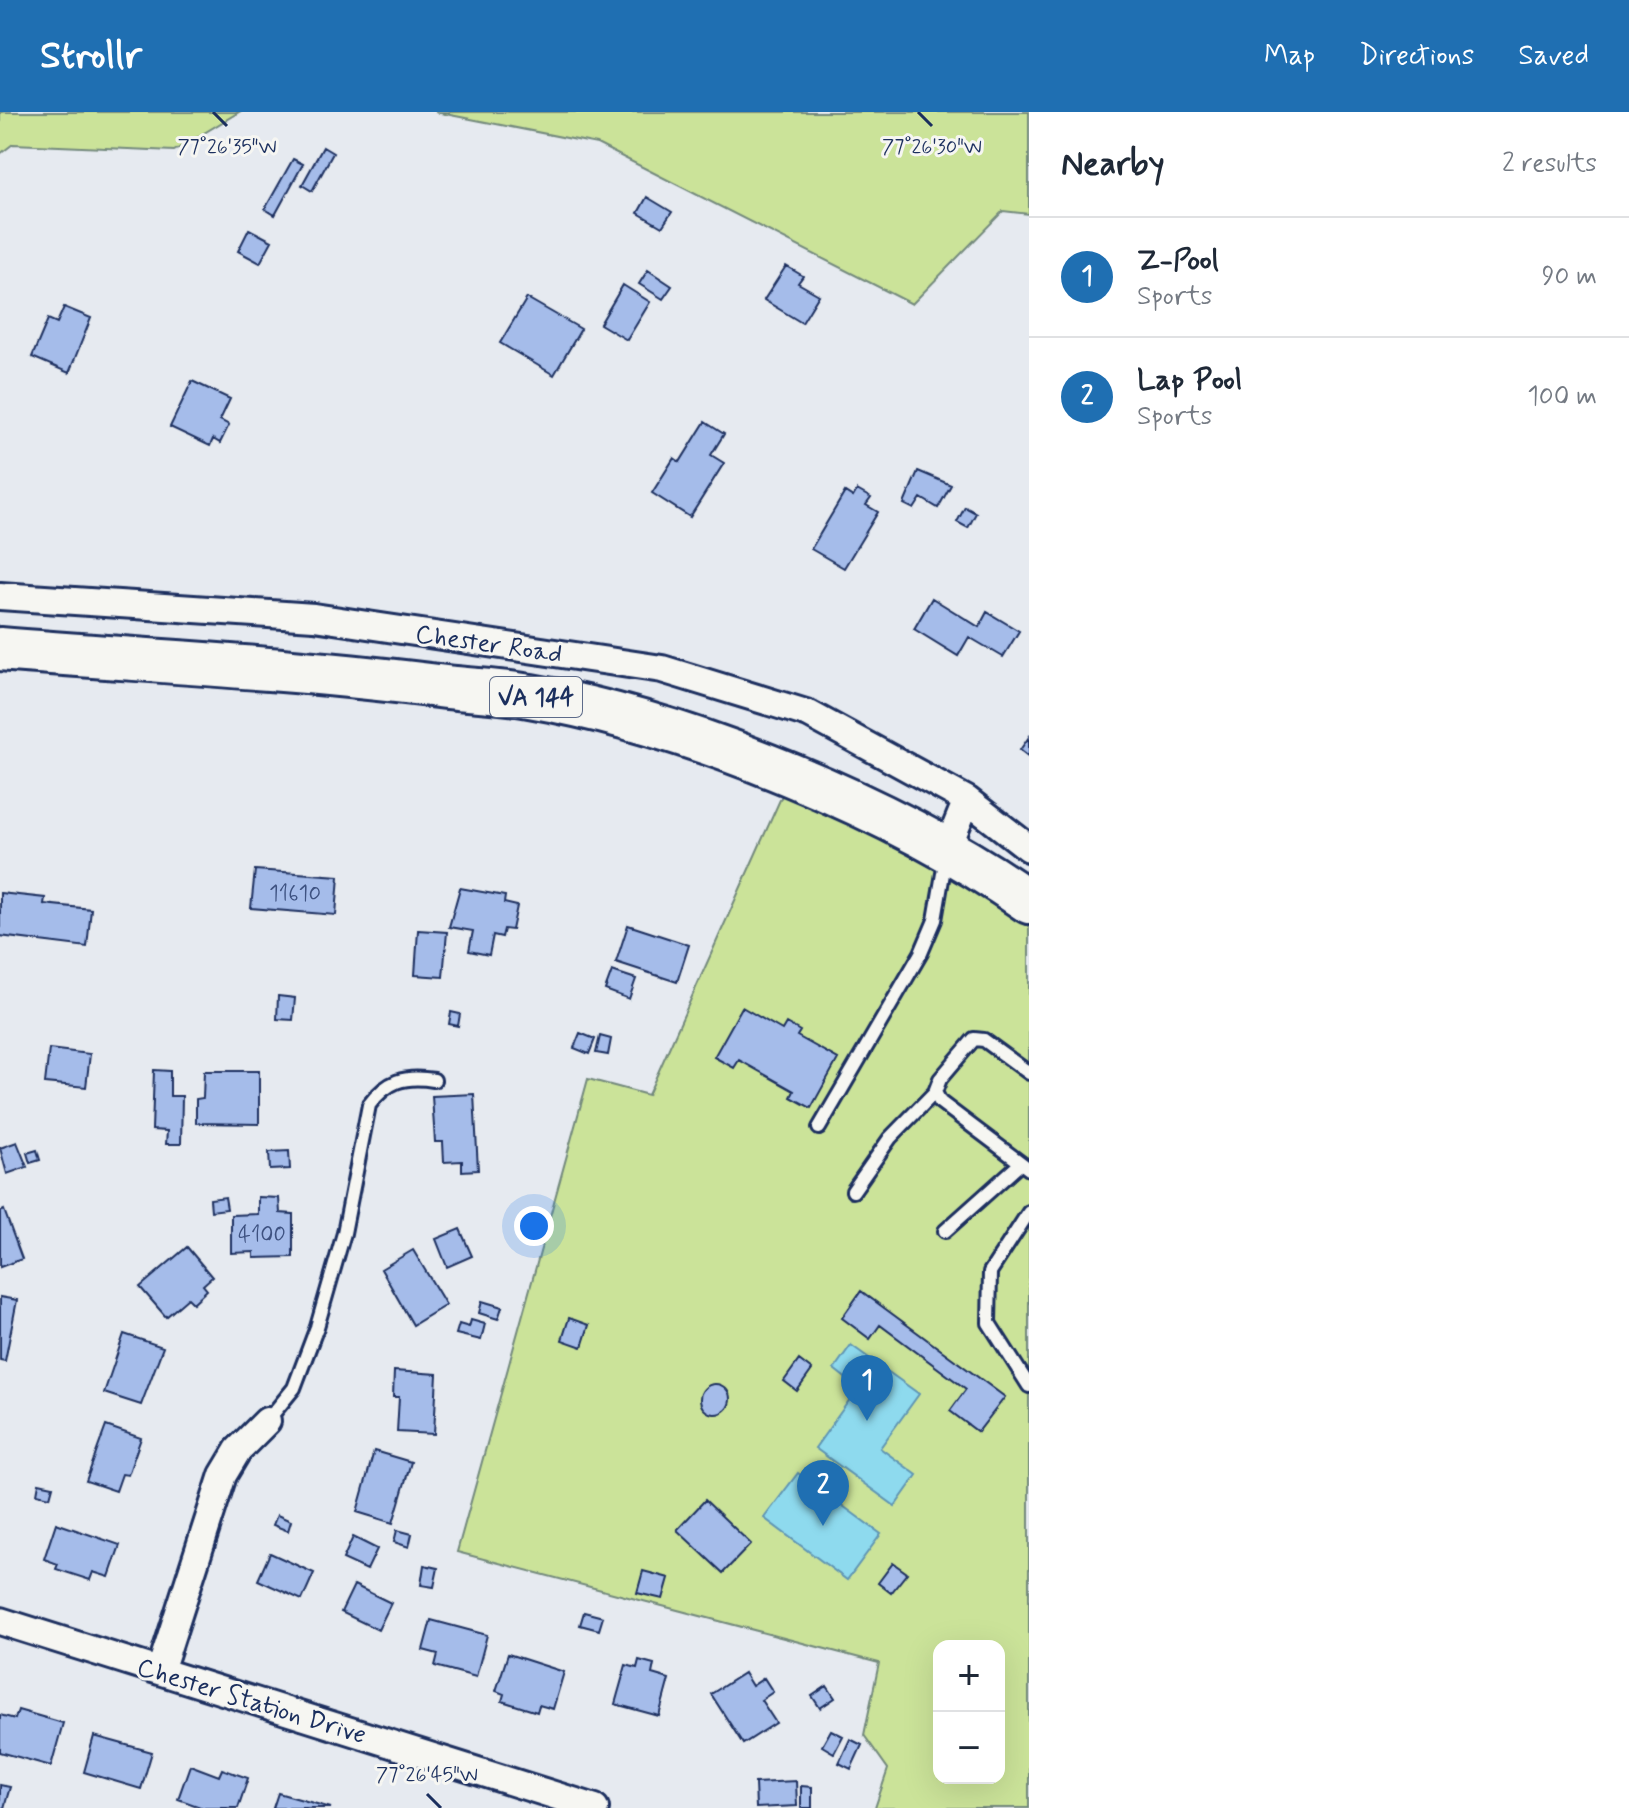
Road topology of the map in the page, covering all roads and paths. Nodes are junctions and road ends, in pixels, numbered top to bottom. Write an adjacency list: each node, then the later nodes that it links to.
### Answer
1 (0, 596): 3 (street, Chester Road / VA 144)
2 (0, 649): 5 (main road, Chester Road / VA 144)
3 (967, 800): 4 (street, Chester Road / VA 144); 5 (street)
4 (1029, 848)
5 (947, 849): 6 (main road, Chester Road / VA 144); 10 (lane)
6 (1029, 902)
7 (1029, 1073): 9 (lane)
8 (434, 1080): 16 (lane)
9 (935, 1092): 11 (lane); 12 (lane)
10 (819, 1128)
11 (1025, 1166): 14 (lane)
12 (853, 1191)
13 (1029, 1212): 15 (lane)
14 (945, 1231)
15 (1029, 1386)
16 (267, 1421): 18 (street)
17 (0, 1621): 18 (street, Chester Station Drive)
18 (160, 1671): 19 (street, Chester Station Drive)
19 (595, 1808)

